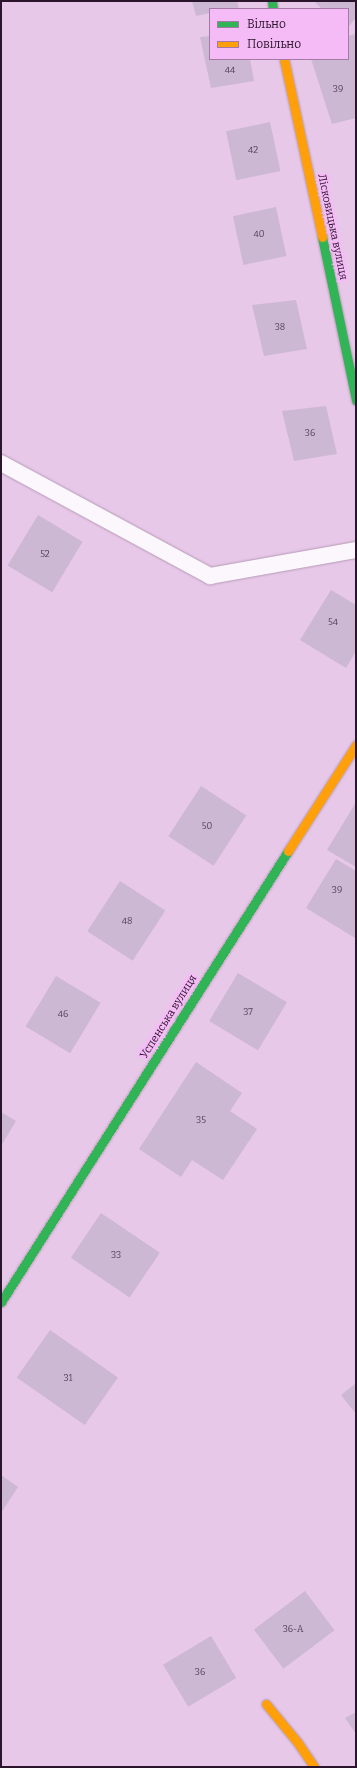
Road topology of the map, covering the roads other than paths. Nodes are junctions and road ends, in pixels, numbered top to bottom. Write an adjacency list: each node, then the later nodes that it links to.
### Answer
1 (284, 60): 2 (street, Лісковицька вулиця)
2 (356, 400)
3 (1, 463): 4 (lane)
4 (356, 550)
5 (356, 745): 6 (street, Успенська вулиця)
6 (1, 1302)
7 (266, 1704): 8 (street)
8 (314, 1767)

